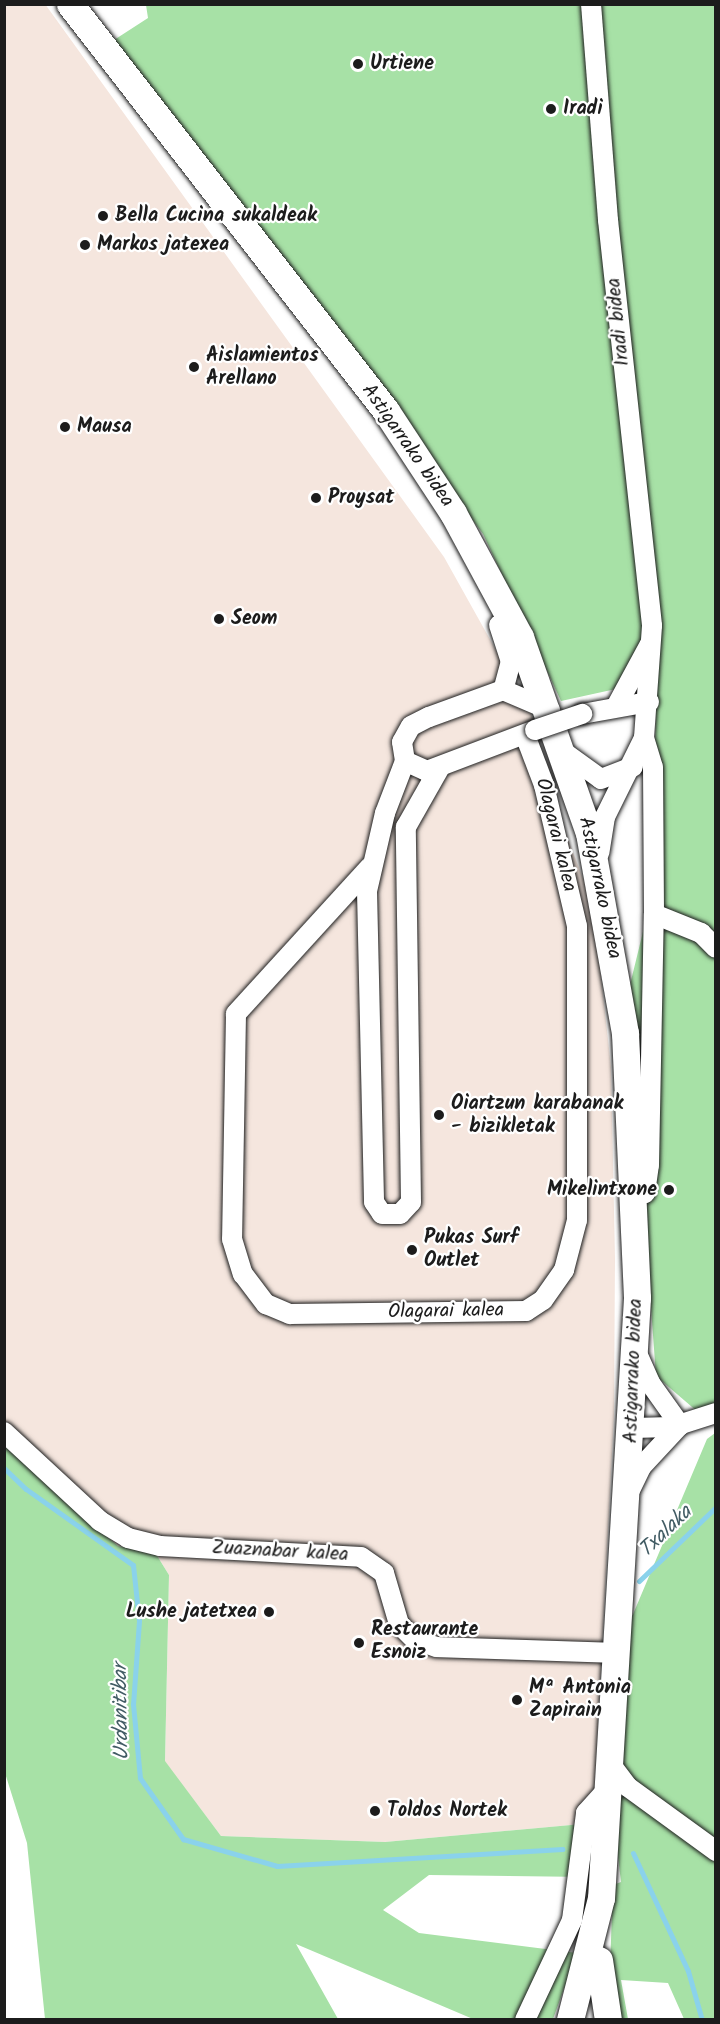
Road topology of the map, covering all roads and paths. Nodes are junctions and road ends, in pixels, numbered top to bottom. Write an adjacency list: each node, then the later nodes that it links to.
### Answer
1 (70, 4): 3 (main road, Astigarrako bidea)
2 (591, 4): 4 (street, Iradi bidea)
3 (479, 557): 5 (street); 8 (main road, Astigarrako bidea)
4 (652, 640): 6 (street, Iradi bidea); 7 (street)
5 (503, 690): 8 (street); 11 (street, Olagarai kalea)
6 (649, 702): 7 (street); 9 (street, Iradi bidea)
7 (616, 705): 8 (street, bridge)
8 (537, 725): 10 (main road, Astigarrako bidea); 13 (street); 15 (street, Olagarai kalea)
9 (644, 738): 12 (street); 17 (street)
10 (565, 753): 12 (street); 16 (main road, Astigarrako bidea)
11 (405, 761): 13 (street); 15 (street, Olagarai kalea)
12 (633, 767): 16 (street)
13 (439, 770): 14 (street, Olagarai kalea)
14 (406, 858): 15 (street); 15 (street, Olagarai kalea)
15 (371, 862)
16 (598, 871): 19 (main road, Astigarrako bidea)
17 (654, 914): 18 (street); 19 (street)
18 (716, 948)
19 (635, 1196): 20 (main road, Astigarrako bidea)
20 (636, 1352): 22 (street); 23 (main road, Astigarrako bidea)
21 (716, 1413): 22 (street)
22 (680, 1425): 23 (street); 25 (street)
23 (632, 1428): 25 (main road, Astigarrako bidea)
24 (4, 1432): 26 (street, Zuaznabar kalea)
25 (628, 1495): 26 (main road, Astigarrako bidea)
26 (616, 1653): 27 (main road, Astigarrako bidea)
27 (609, 1762): 28 (main road, Astigarrako bidea); 29 (street)
28 (607, 1790): 30 (main road, Astigarrako bidea); 30 (street)
29 (716, 1851)
30 (589, 1897): 31 (main road, Astigarrako bidea); 32 (street)
31 (594, 1963): 33 (main road, Astigarrako bidea); 34 (main road, Astigarrako bidea); 35 (main road)
32 (525, 2019)
33 (570, 2019)
34 (585, 2019)
35 (608, 2019)

